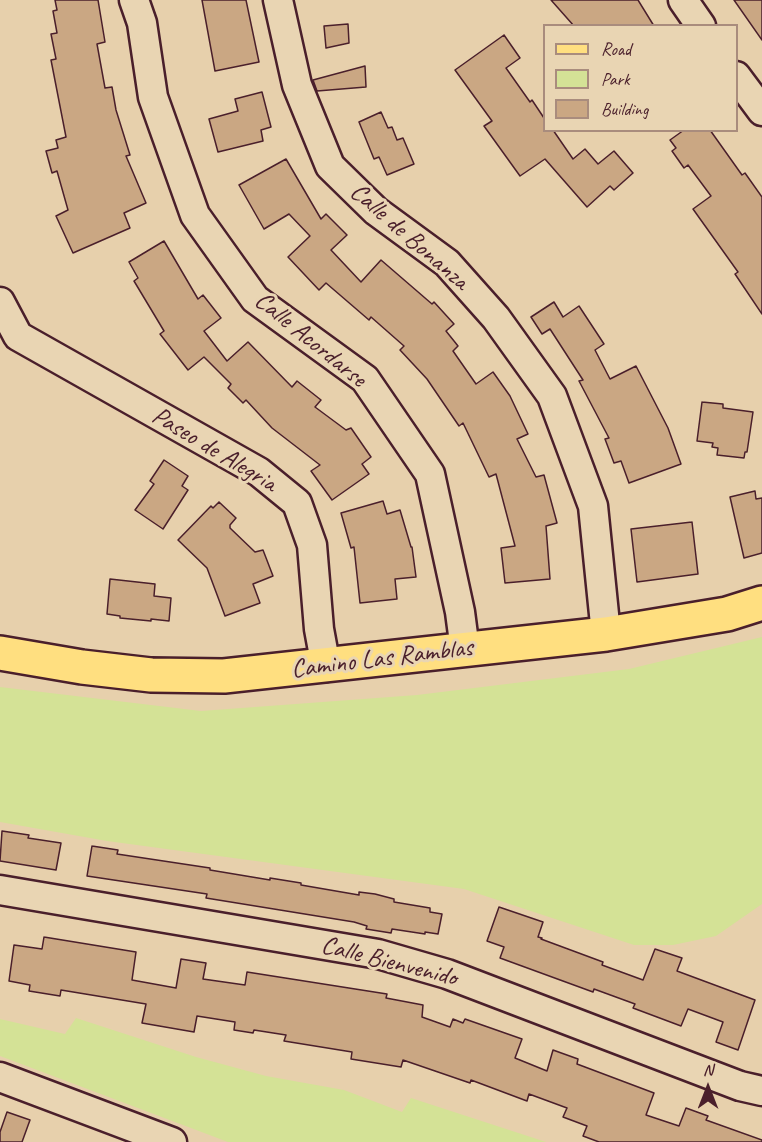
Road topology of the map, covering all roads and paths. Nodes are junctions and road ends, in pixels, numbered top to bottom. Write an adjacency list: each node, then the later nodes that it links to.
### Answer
1 (134, 0): 10 (street, Calle Acordarse)
2 (278, 0): 9 (street, Calle de Bonanza)
3 (683, 0): 4 (street)
4 (700, 24)
5 (738, 79): 6 (street)
6 (762, 111)
7 (0, 302): 12 (street, Paseo de Alegria)
8 (762, 603): 9 (main road, Camino Las Ramblas)
9 (606, 634): 10 (main road, Camino Las Ramblas)
10 (465, 650): 12 (main road, Camino Las Ramblas)
11 (0, 652): 12 (main road, Camino Las Ramblas)
12 (326, 666)
13 (0, 890): 15 (street, Calle Bienvenido)
14 (0, 1077): 16 (street)
15 (762, 1091)
16 (172, 1142)

